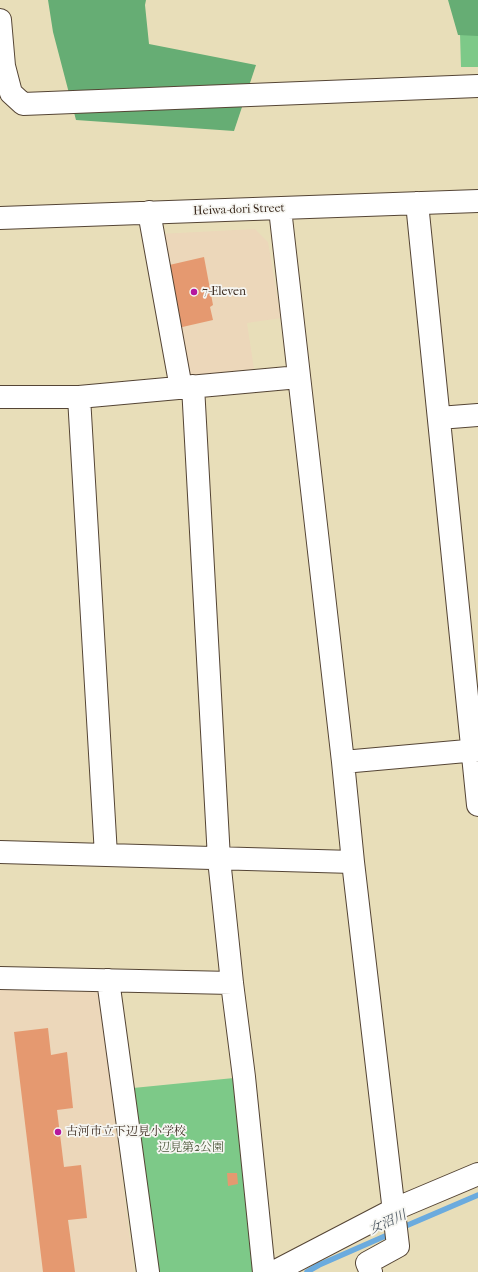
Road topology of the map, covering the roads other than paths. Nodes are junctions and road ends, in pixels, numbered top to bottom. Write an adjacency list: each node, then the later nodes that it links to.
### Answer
1 (0, 20): 2 (street)
2 (478, 86)
3 (478, 201): 4 (street, Heiwa-dori Street)
4 (417, 203): 5 (street, Heiwa-dori Street); 13 (street)
5 (280, 209): 6 (street, Heiwa-dori Street); 8 (street)
6 (149, 212): 7 (street, Heiwa-dori Street); 9 (street)
7 (0, 218)
8 (299, 377): 9 (street); 15 (street)
9 (187, 387): 11 (street); 19 (street)
10 (0, 397): 11 (street)
11 (79, 397): 18 (street)
12 (478, 415): 13 (street)
13 (439, 418): 14 (street)
14 (475, 750): 15 (street); 16 (street)
15 (343, 762): 20 (street)
16 (478, 805)
17 (0, 852): 18 (street)
18 (106, 855): 19 (street)
19 (219, 859): 20 (street); 23 (street)
20 (353, 862): 25 (street)
21 (0, 978): 22 (street)
22 (108, 980): 23 (street); 26 (street)
23 (232, 983): 27 (street)
24 (478, 1174): 25 (street)
25 (395, 1209): 28 (street); 29 (street)
26 (148, 1272)
27 (264, 1272)
28 (274, 1272)
29 (371, 1272)

